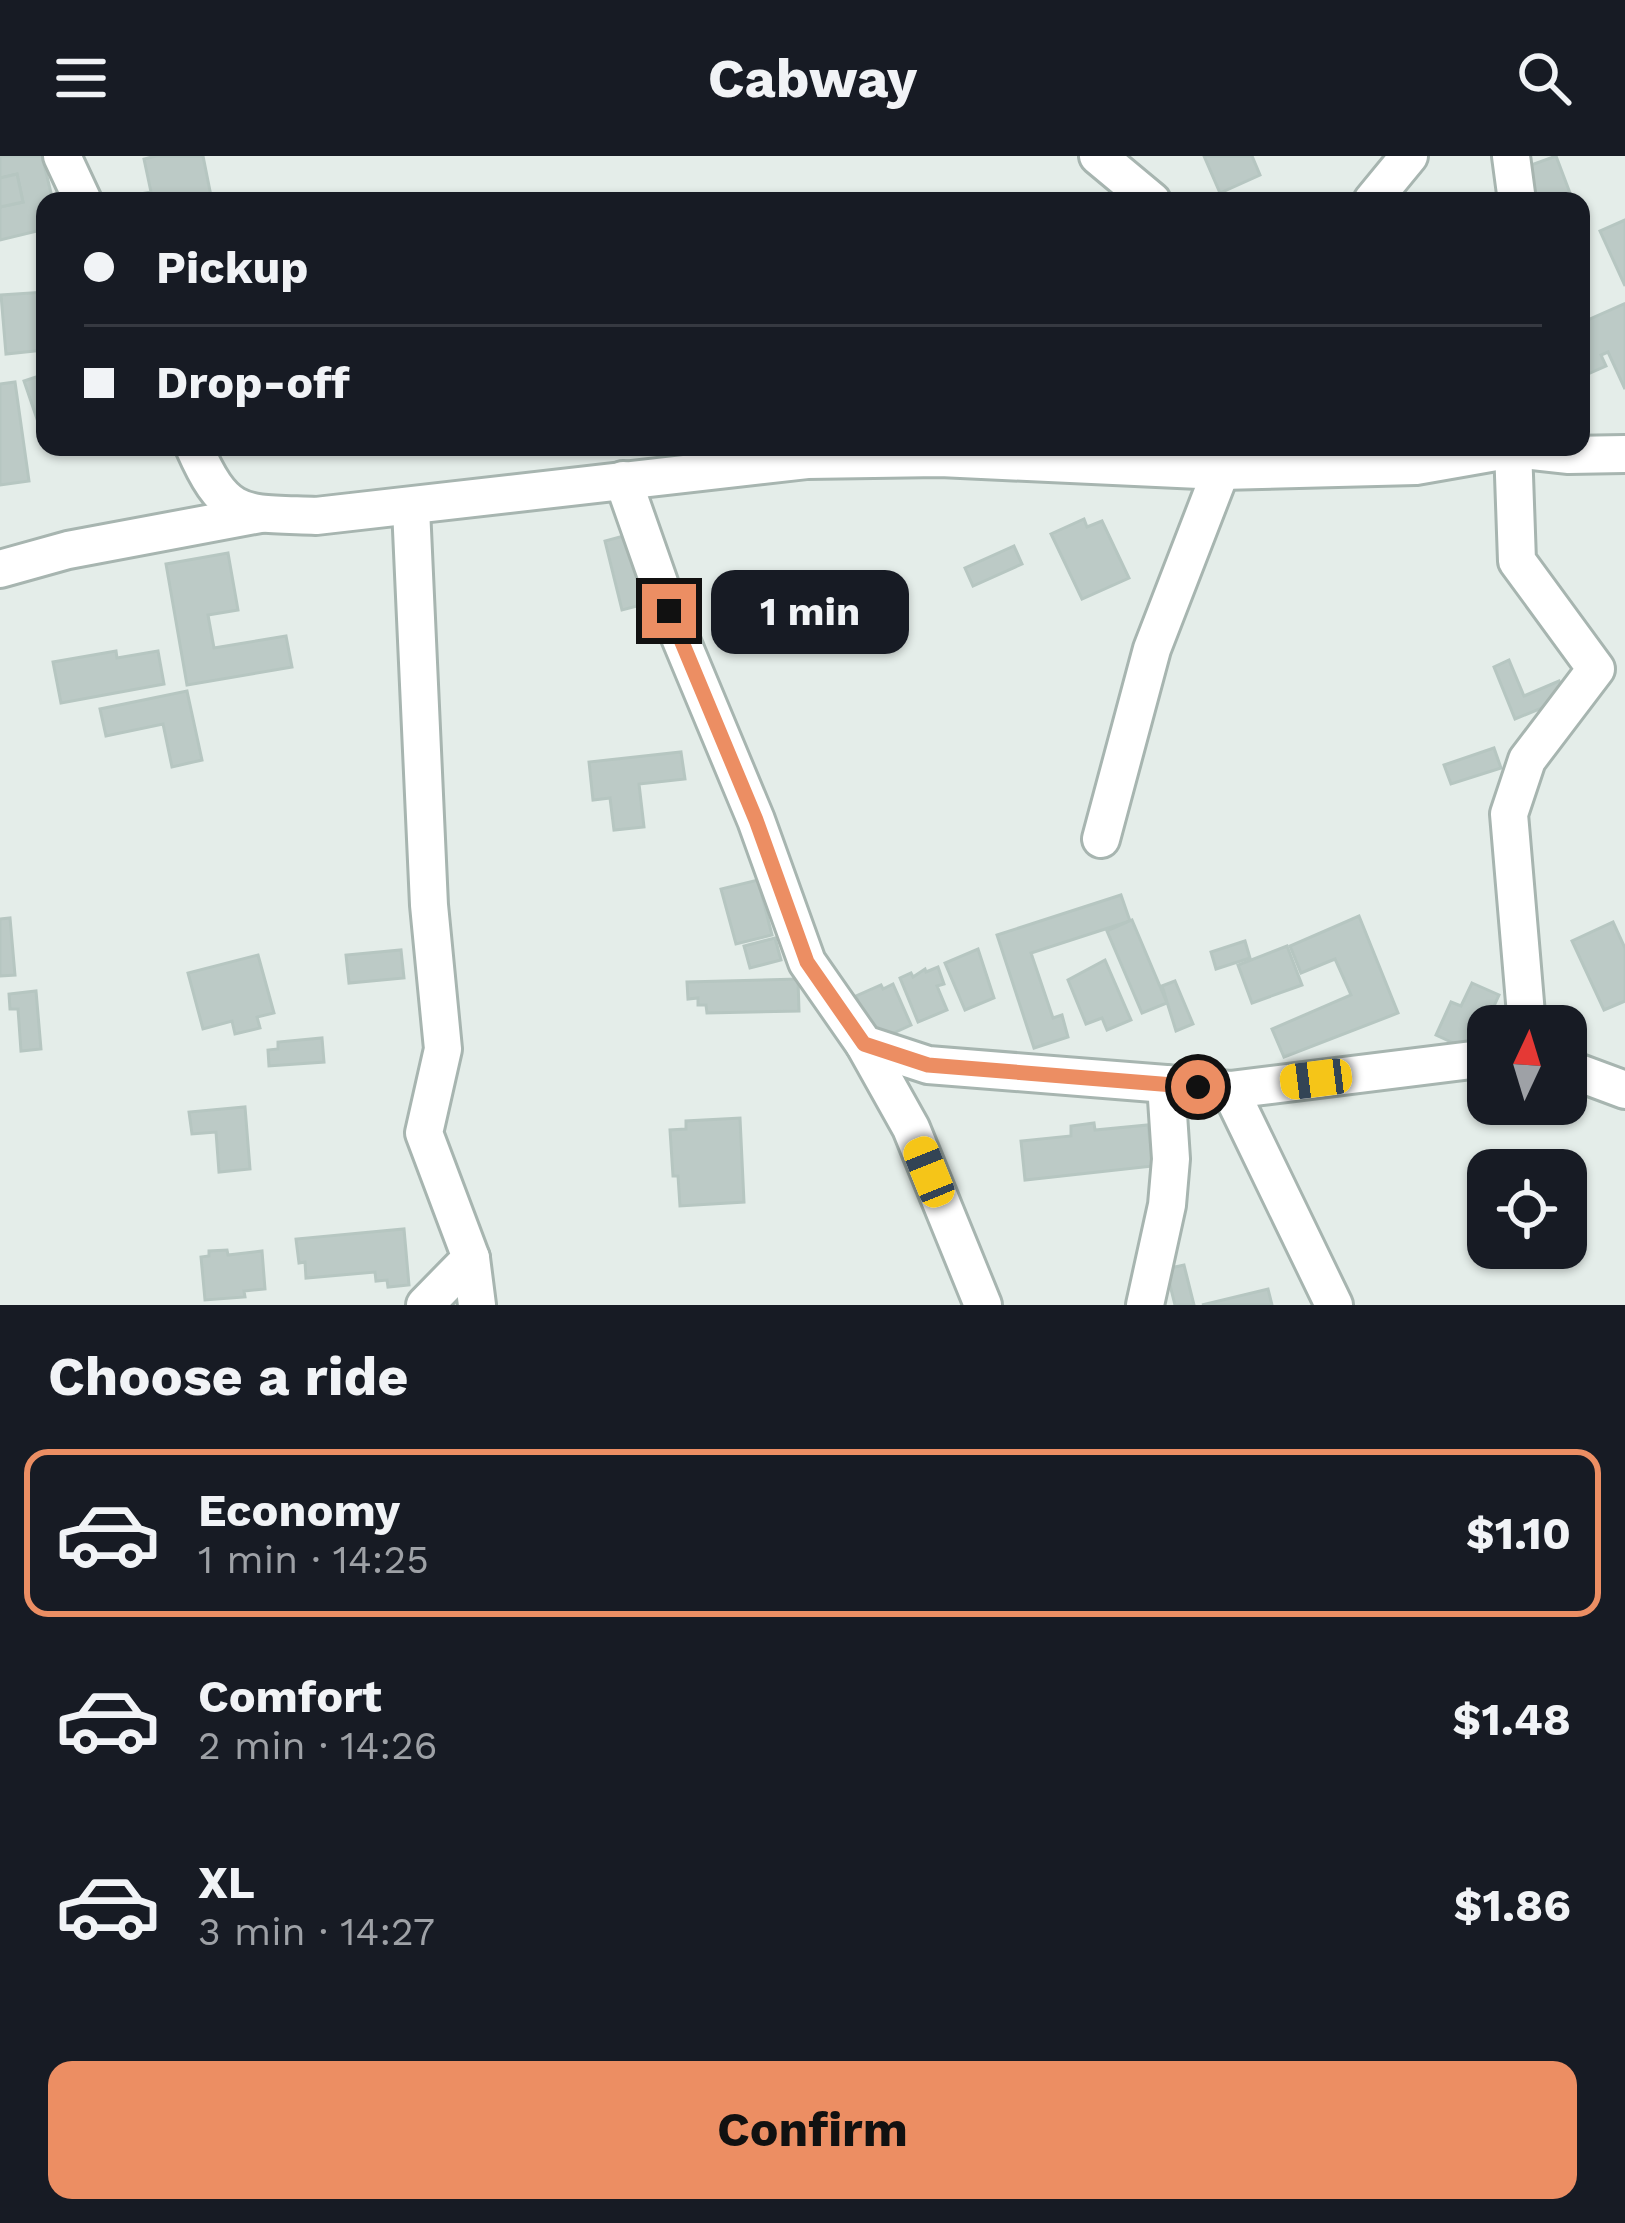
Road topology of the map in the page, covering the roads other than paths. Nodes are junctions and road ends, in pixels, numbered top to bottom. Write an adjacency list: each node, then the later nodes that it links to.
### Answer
1 (62, 156): 5 (street)
2 (1098, 156): 6 (street)
3 (1409, 156): 7 (street)
4 (1510, 156): 8 (street)
5 (78, 192)
6 (1141, 192)
7 (1379, 192)
8 (1515, 192)
9 (1625, 454): 10 (street)
10 (1590, 455)
11 (198, 456): 17 (street)
12 (1470, 456): 14 (street)
13 (1513, 456): 20 (street)
14 (1226, 459): 15 (street); 19 (street)
15 (623, 480): 16 (street); 21 (street)
16 (411, 508): 17 (street); 27 (street)
17 (262, 514): 18 (street)
18 (0, 569)
19 (1101, 839)
20 (1525, 1005)
21 (864, 1044): 24 (street); 30 (street)
22 (1467, 1061): 25 (street)
23 (1587, 1076): 26 (street)
24 (1166, 1084): 25 (street); 31 (street)
25 (1230, 1090): 32 (street)
26 (1625, 1090)
27 (471, 1258): 28 (street); 29 (street)
28 (425, 1305)
29 (477, 1305)
30 (983, 1305)
31 (1145, 1305)
32 (1334, 1305)

